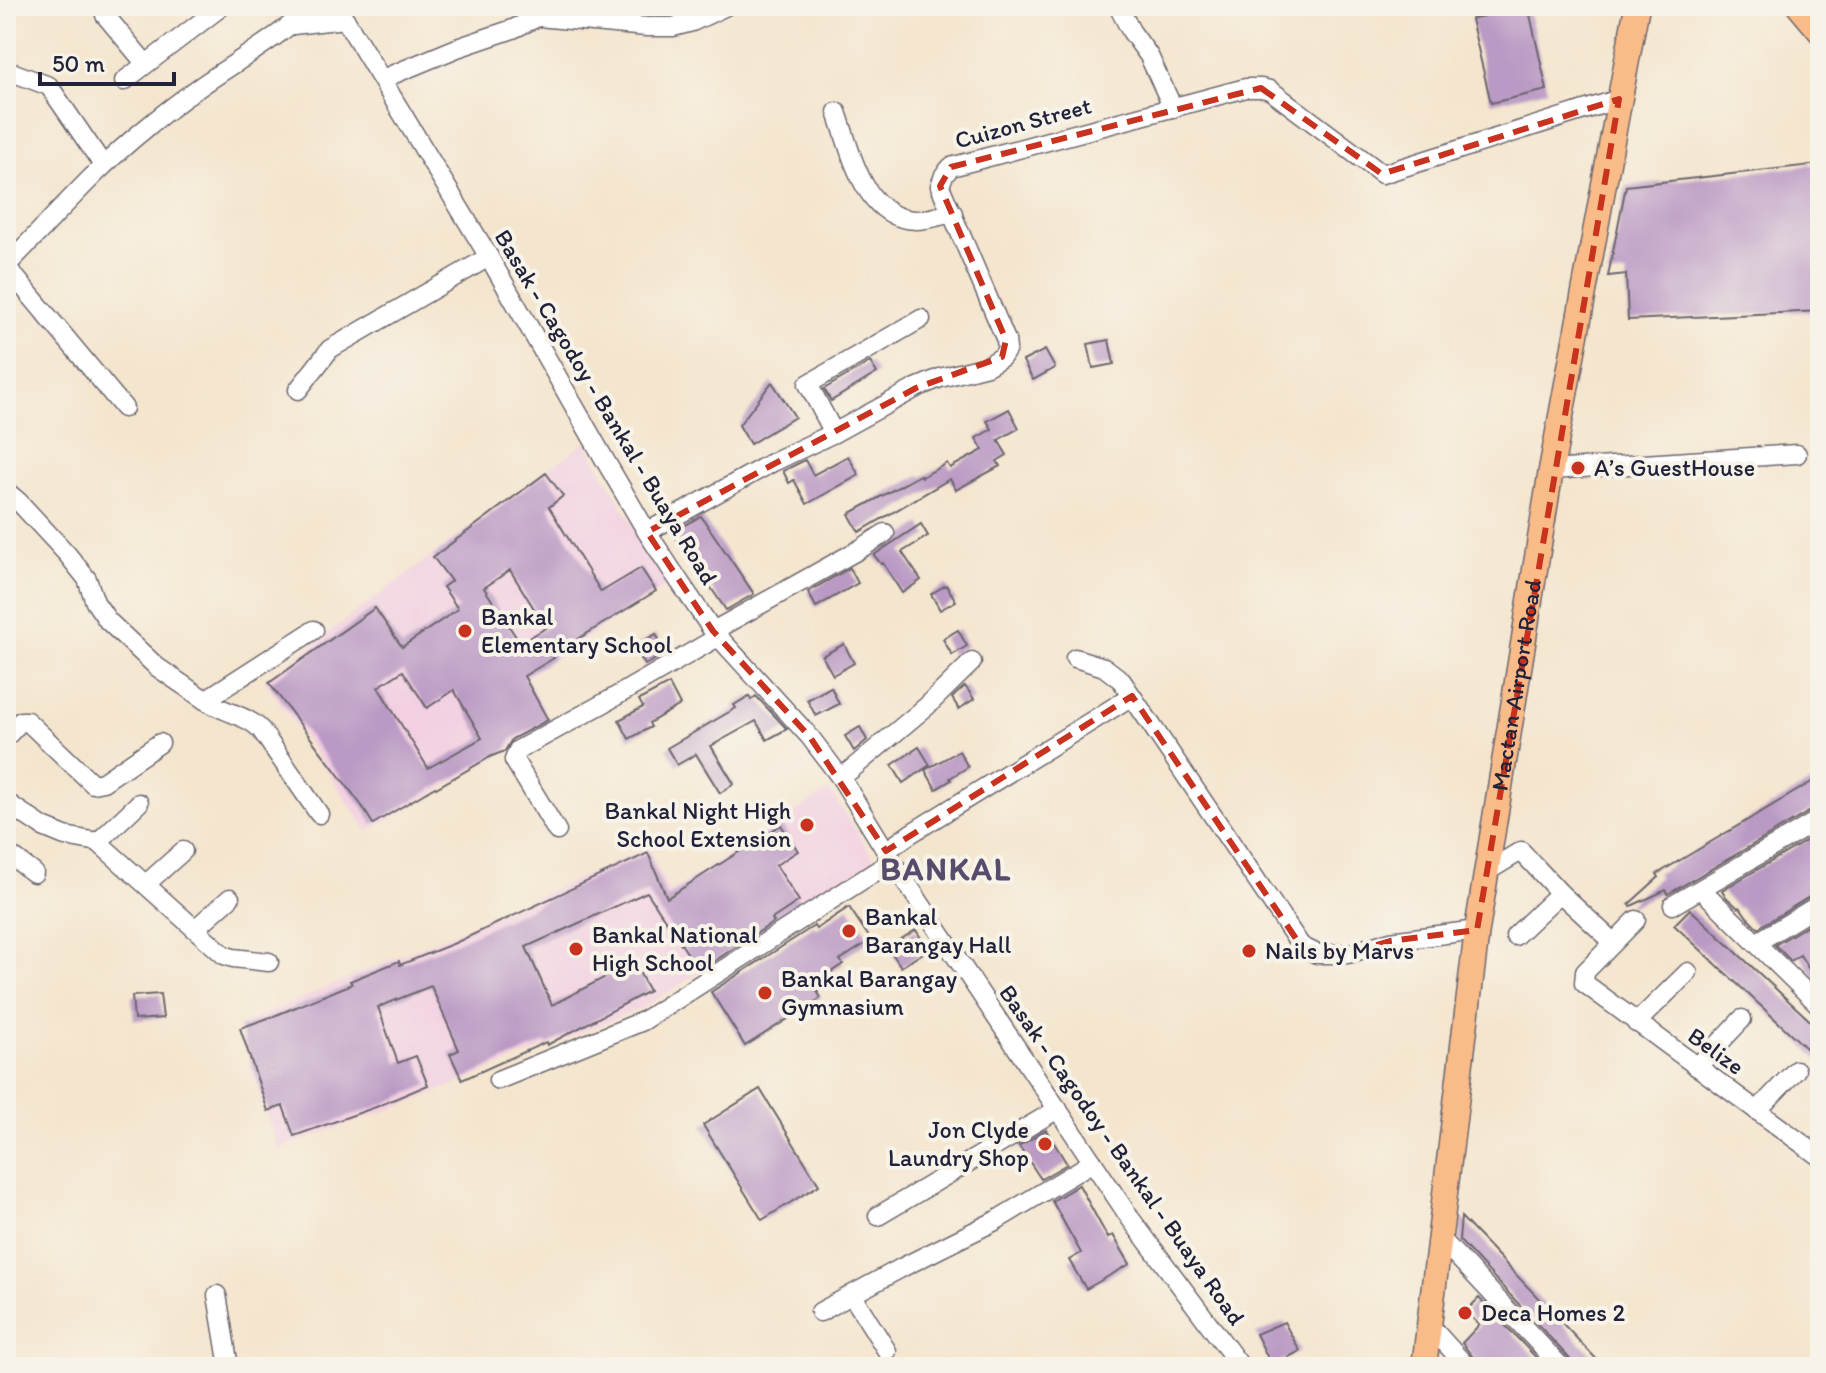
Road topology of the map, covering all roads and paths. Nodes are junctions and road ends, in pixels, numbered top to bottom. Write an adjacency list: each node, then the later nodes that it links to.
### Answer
1 (104, 6): 12 (street)
2 (222, 6): 12 (street)
3 (312, 6): 10 (street)
4 (726, 6): 8 (street)
5 (1118, 6): 17 (street)
6 (1637, 6): 16 (main road, Mactan Airport Road)
7 (1799, 6): 11 (main road)
8 (541, 12): 14 (street)
9 (341, 13): 10 (street); 14 (street, Basak - Cagodoy - Bankal - Buaya Road)
10 (293, 25): 19 (street)
11 (1820, 31)
12 (145, 63): 15 (street)
13 (6, 70): 19 (street)
14 (382, 79): 21 (street, Basak - Cagodoy - Bankal - Buaya Road)
15 (124, 81)
16 (1619, 99): 17 (street, Cuizon Street); 28 (main road, Mactan Airport Road)
17 (1173, 108): 20 (street, Cuizon Street)
18 (837, 112): 20 (street)
19 (103, 165): 22 (street)
20 (953, 213): 26 (street, Cuizon Street)
21 (489, 257): 24 (street); 30 (street, Basak - Cagodoy - Bankal - Buaya Road)
22 (6, 266): 25 (street)
23 (921, 319): 26 (street)
24 (298, 390)
25 (124, 408)
26 (834, 433): 30 (street, Cuizon Street)
27 (1797, 454): 28 (street)
28 (1551, 470): 50 (main road, Mactan Airport Road)
29 (6, 491): 37 (street)
30 (647, 532): 33 (street, Basak - Cagodoy - Bankal - Buaya Road)
31 (885, 533): 33 (street)
32 (314, 630): 37 (street)
33 (715, 634): 40 (street, Basak - Cagodoy - Bankal - Buaya Road); 45 (street)
34 (1075, 658): 36 (street)
35 (972, 662): 40 (street)
36 (1132, 696): 49 (street); 60 (street)
37 (205, 700): 43 (street)
38 (6, 737): 39 (street)
39 (160, 743)
40 (841, 778): 49 (street, Basak - Cagodoy - Bankal - Buaya Road)
41 (6, 802): 46 (street)
42 (139, 803): 46 (street)
43 (319, 814)
44 (1820, 819): 53 (street)
45 (557, 831)
46 (98, 842): 52 (street)
47 (183, 851): 52 (street)
48 (6, 852): 51 (street)
49 (889, 856): 71 (street); 72 (street, Basak - Cagodoy - Bankal - Buaya Road)
50 (1486, 872): 54 (street); 60 (main road, Mactan Airport Road)
51 (34, 873)
52 (146, 884): 59 (street)
53 (1701, 889): 57 (street); 63 (street)
54 (1560, 893): 61 (street); 62 (street)
55 (230, 898): 59 (street)
56 (1820, 904): 63 (street)
57 (1673, 905)
58 (1636, 920): 62 (street)
59 (195, 929): 64 (street)
60 (1477, 930): 77 (main road, Mactan Airport Road)
61 (1515, 936)
62 (1613, 942): 68 (street, Belize)
63 (1756, 943): 66 (street)
64 (269, 962)
65 (1688, 972): 68 (street)
66 (1817, 998)
67 (1742, 1019): 69 (street)
68 (1636, 1023): 69 (street, Belize)
69 (1697, 1067): 73 (street, Belize)
70 (1796, 1070): 73 (street)
71 (498, 1080)
72 (1058, 1109): 75 (street, Basak - Cagodoy - Bankal - Buaya Road); 76 (street)
73 (1757, 1111): 74 (street, Belize)
74 (1819, 1155)
75 (1093, 1162): 79 (street); 84 (street, Basak - Cagodoy - Bankal - Buaya Road)
76 (878, 1216)
77 (1440, 1238): 81 (main road, Mactan Airport Road); 87 (street)
78 (217, 1295): 83 (street)
79 (852, 1295): 80 (street); 82 (street)
80 (820, 1312)
81 (1429, 1325): 85 (main road, Mactan Airport Road); 86 (street)
82 (887, 1351)
83 (229, 1367)
84 (1241, 1367)
85 (1424, 1367)
86 (1467, 1367)
87 (1561, 1367)

